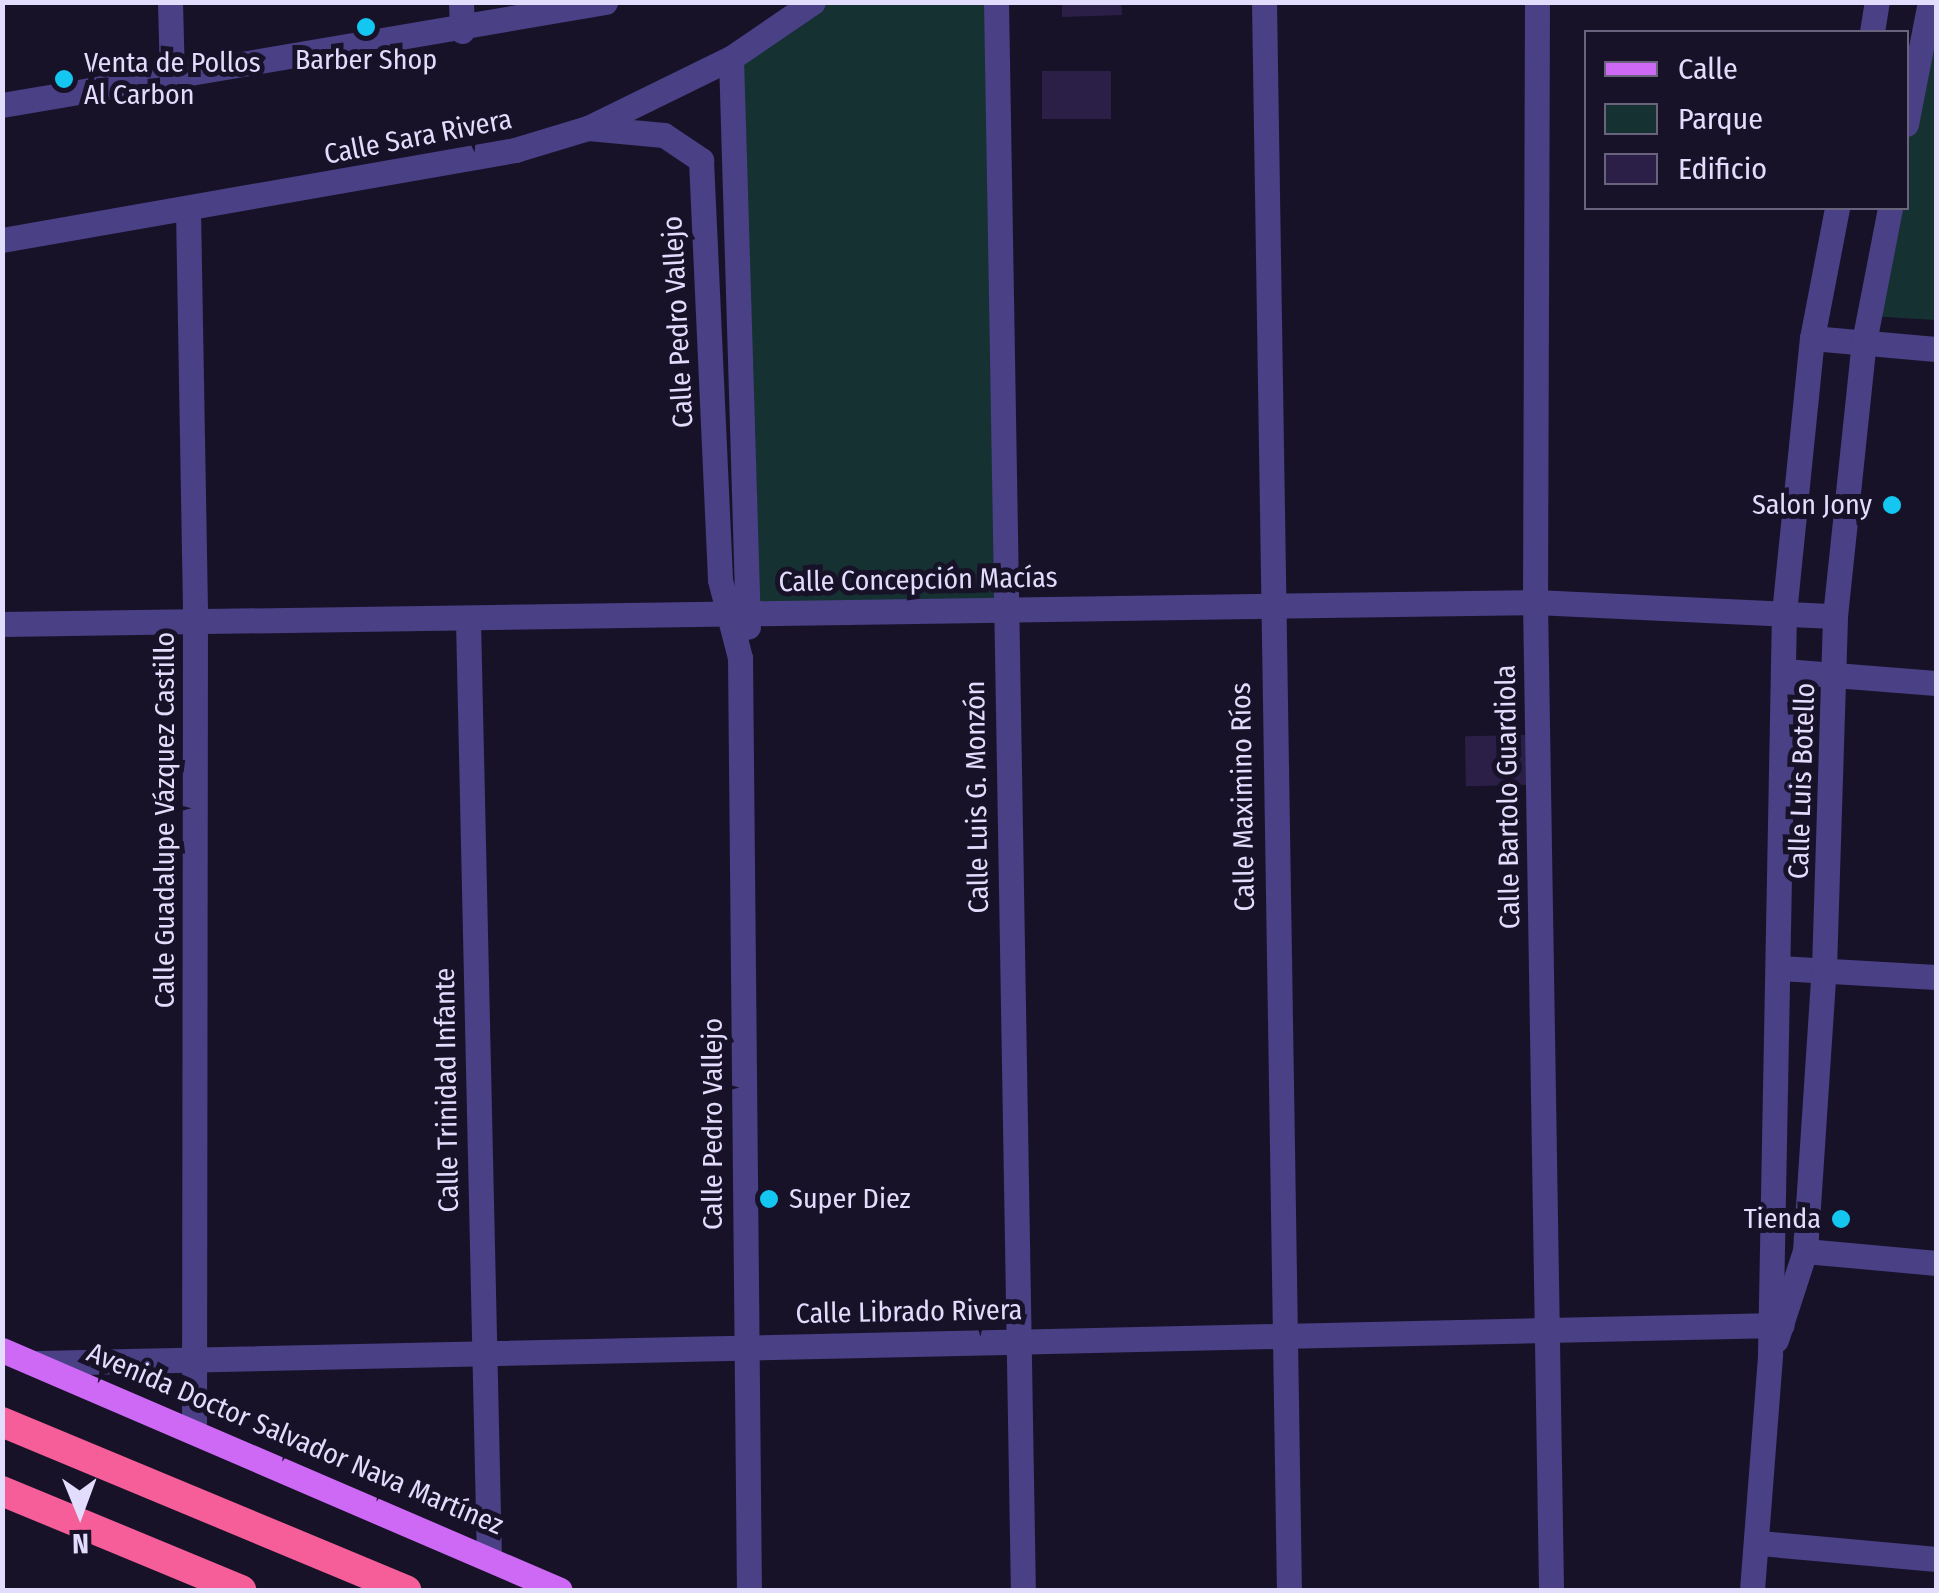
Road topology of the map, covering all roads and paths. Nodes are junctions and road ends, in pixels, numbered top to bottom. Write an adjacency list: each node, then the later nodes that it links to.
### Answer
1 (170, 2): 13 (street)
2 (461, 2): 11 (street)
3 (605, 2): 11 (street)
4 (813, 2): 12 (street, Calle Sara Rivera)
5 (996, 2): 26 (street, Calle Luis G. Monzón)
6 (1264, 2): 25 (street, Calle Maximino Ríos)
7 (1537, 2): 24 (street, Calle Bartolo Guardiola)
8 (1878, 2): 10 (street)
9 (1930, 2): 15 (street)
10 (1872, 30)
11 (462, 31): 13 (street)
12 (731, 58): 16 (street, Calle Sara Rivera); 27 (street, Calle Pedro Vallejo)
13 (172, 80): 14 (street)
14 (2, 105)
15 (1909, 109)
16 (588, 128): 17 (street, Calle Sara Rivera); 27 (street, Calle Pedro Vallejo)
17 (188, 209): 20 (street, Calle Sara Rivera); 31 (street, Calle Guadalupe Vázquez Castillo)
18 (1837, 210): 21 (street, Calle Luis Botello)
19 (1890, 210): 22 (street, Calle Luis Botello)
20 (2, 240)
21 (1812, 338): 22 (street); 28 (street, Calle Luis Botello)
22 (1864, 342): 23 (street); 29 (street, Calle Luis Botello)
23 (1936, 349)
24 (1535, 602): 25 (street, Calle Concepción Macías); 28 (street, Calle Concepción Macías); 42 (street, Calle Bartolo Guardiola)
25 (1270, 605): 26 (street, Calle Concepción Macías); 43 (street, Calle Maximino Ríos)
26 (1003, 608): 27 (street, Calle Concepción Macías); 44 (street, Calle Luis G. Monzón)
27 (740, 613): 30 (street, Calle Concepción Macías); 45 (street, Calle Pedro Vallejo)
28 (1784, 613): 29 (street, Calle Concepción Macías); 33 (street, Calle Luis Botello)
29 (1835, 616): 34 (street, Calle Luis Botello)
30 (468, 620): 31 (street, Calle Concepción Macías); 47 (street, Calle Trinidad Infante)
31 (196, 621): 32 (street, Calle Concepción Macías); 48 (street, Calle Guadalupe Vázquez Castillo)
32 (2, 624)
33 (1784, 671): 34 (street); 36 (street, Calle Luis Botello)
34 (1837, 674): 35 (street); 37 (street, Calle Luis Botello)
35 (1936, 683)
36 (1780, 968): 37 (street); 41 (street, Calle Luis Botello)
37 (1824, 968): 38 (street); 39 (street, Calle Luis Botello)
38 (1936, 976)
39 (1805, 1251): 40 (street); 41 (street, Calle Luis Botello)
40 (1936, 1263)
41 (1775, 1325): 42 (street, Calle Librado Rivera); 53 (street, Calle Luis Botello)
42 (1547, 1326): 43 (street, Calle Librado Rivera); 62 (street, Calle Bartolo Guardiola)
43 (1283, 1333): 44 (street, Calle Librado Rivera); 61 (street, Calle Maximino Ríos)
44 (1018, 1340): 45 (street, Calle Librado Rivera); 60 (street, Calle Luis G. Monzón)
45 (744, 1346): 47 (street, Calle Librado Rivera); 59 (street, Calle Pedro Vallejo)
46 (2, 1350): 49 (main road, Avenida Doctor Salvador Nava Martínez)
47 (482, 1350): 48 (street, Calle Librado Rivera); 54 (street, Calle Trinidad Infante)
48 (193, 1360): 49 (street, Calle Librado Rivera); 51 (street, Calle Guadalupe Vázquez Castillo)
49 (38, 1364): 51 (main road, Avenida Doctor Salvador Nava Martínez)
50 (2, 1422): 57 (highway)
51 (194, 1430): 54 (main road, Avenida Doctor Salvador Nava Martínez)
52 (2, 1491): 56 (highway)
53 (1760, 1543): 55 (street); 63 (street, Calle Luis Botello)
54 (489, 1558): 58 (main road, Avenida Doctor Salvador Nava Martínez)
55 (1936, 1559)
56 (240, 1590)
57 (406, 1590)
58 (560, 1590)
59 (749, 1590)
60 (1024, 1590)
61 (1288, 1590)
62 (1551, 1590)
63 (1752, 1590)

